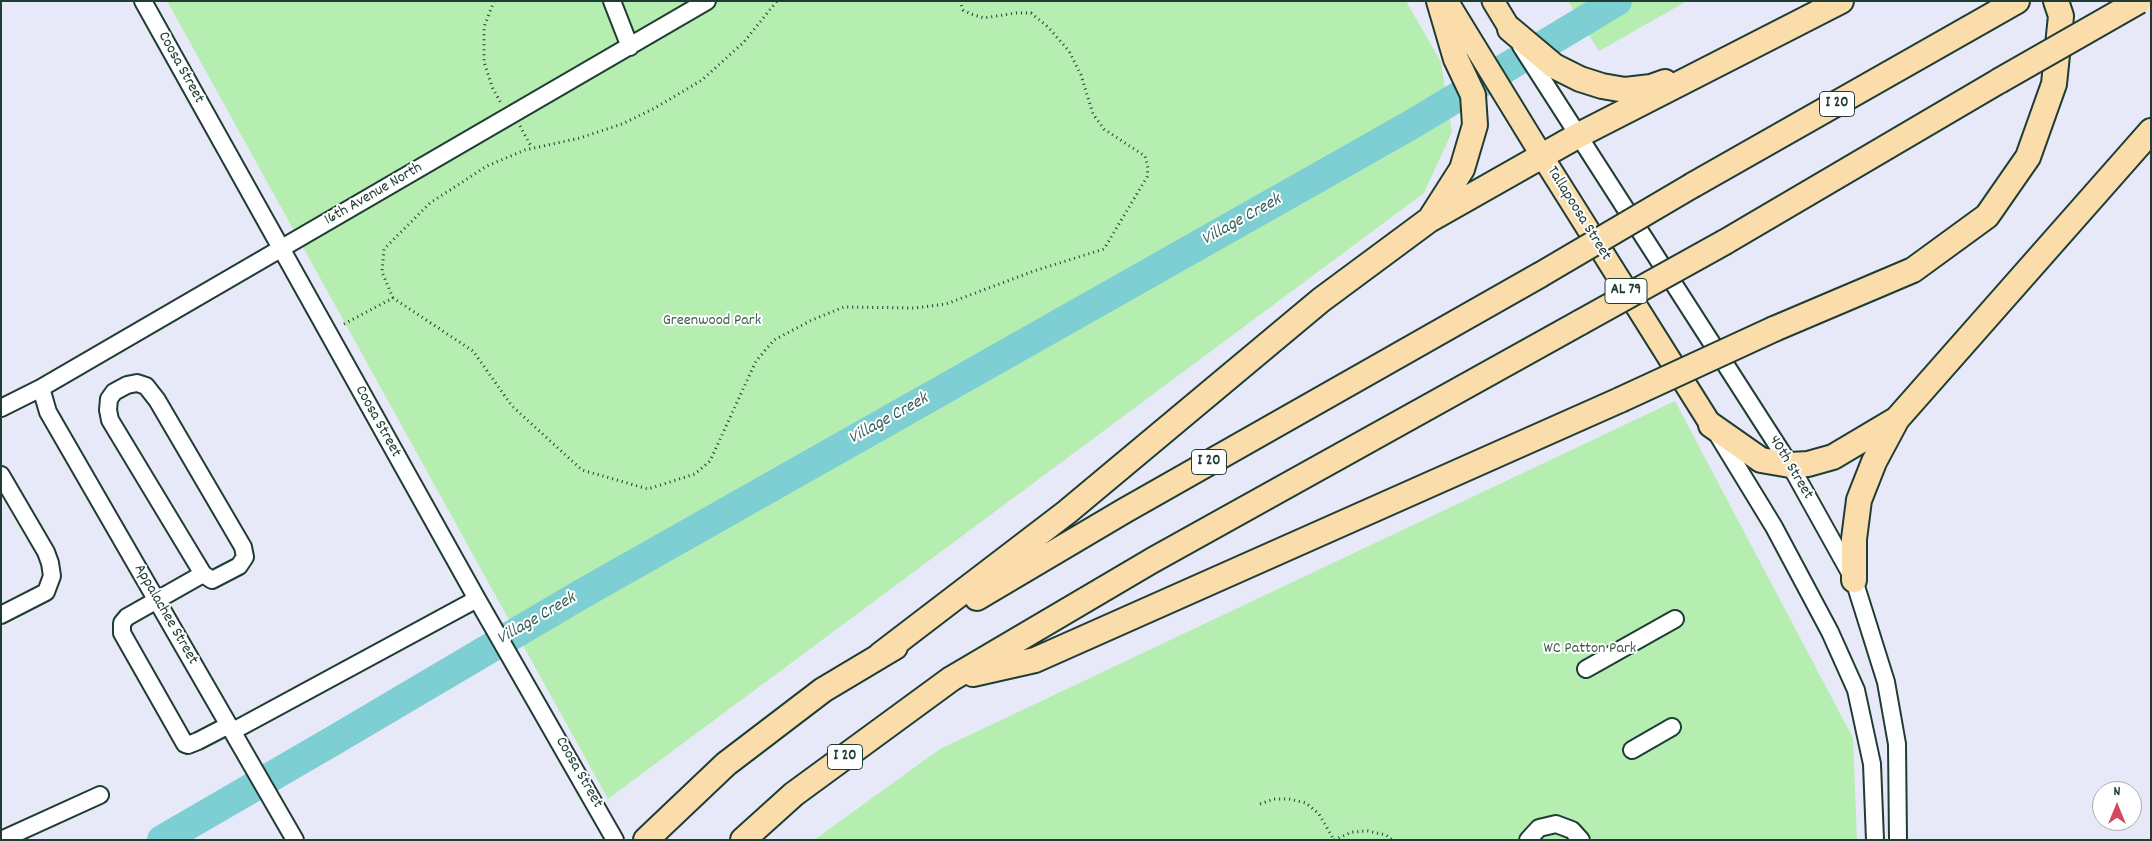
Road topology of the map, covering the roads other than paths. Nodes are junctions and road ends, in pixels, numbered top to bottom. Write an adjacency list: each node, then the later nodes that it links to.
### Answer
1 (143, 1): 20 (street, Coosa Street)
2 (612, 1): 12 (street)
3 (707, 1): 12 (street, 16th Avenue North)
4 (1439, 1): 13 (highway)
5 (1447, 1): 13 (main road, Tallapoosa Street / AL 79)
6 (1492, 1): 11 (main road)
7 (1841, 1): 14 (highway)
8 (2017, 1): 33 (highway, I 20, bridge)
9 (2056, 1): 35 (highway, bridge)
10 (2139, 1): 35 (highway, I 20, bridge)
11 (1510, 29): 15 (highway)
12 (630, 47): 20 (street, 16th Avenue North)
13 (1466, 54): 18 (main road, Tallapoosa Street / AL 79); 19 (highway)
14 (1737, 54): 15 (highway); 17 (highway)
15 (1547, 71): 17 (street, AL 79)
16 (2151, 131): 23 (highway)
17 (1579, 135): 18 (highway); 25 (street, 40th Street / AL 79)
18 (1542, 156): 19 (highway); 24 (main road, Tallapoosa Street / AL 79)
19 (1429, 220): 33 (highway)
20 (281, 249): 21 (street, 16th Avenue North); 30 (street, Coosa Street)
21 (41, 388): 22 (street, 16th Avenue North); 29 (street, Appalachee Street)
22 (1, 408)
23 (1896, 419): 25 (highway); 28 (highway)
24 (1711, 425): 25 (highway); 47 (street, AL 79)
25 (1790, 465): 28 (street, 40th Street / AL 79)
26 (1, 475): 31 (street)
27 (203, 574): 27 (street); 29 (street)
28 (1854, 580): 48 (street, 40th Street / AL 79)
29 (157, 600): 37 (street, Appalachee Street); 37 (street)
30 (481, 605): 37 (street); 42 (street, Coosa Street)
31 (1, 615)
32 (1675, 619): 34 (street)
33 (880, 656): 43 (highway, I 20)
34 (1586, 669)
35 (951, 679): 44 (highway, I 20)
36 (1672, 726): 38 (street)
37 (234, 734): 41 (street, Appalachee Street)
38 (1632, 750)
39 (100, 794): 40 (street)
40 (1, 840)
41 (295, 840)
42 (615, 840)
43 (646, 840)
44 (743, 840)
45 (1528, 840): 46 (street)
46 (1581, 840)
47 (1875, 840)
48 (1898, 840)

